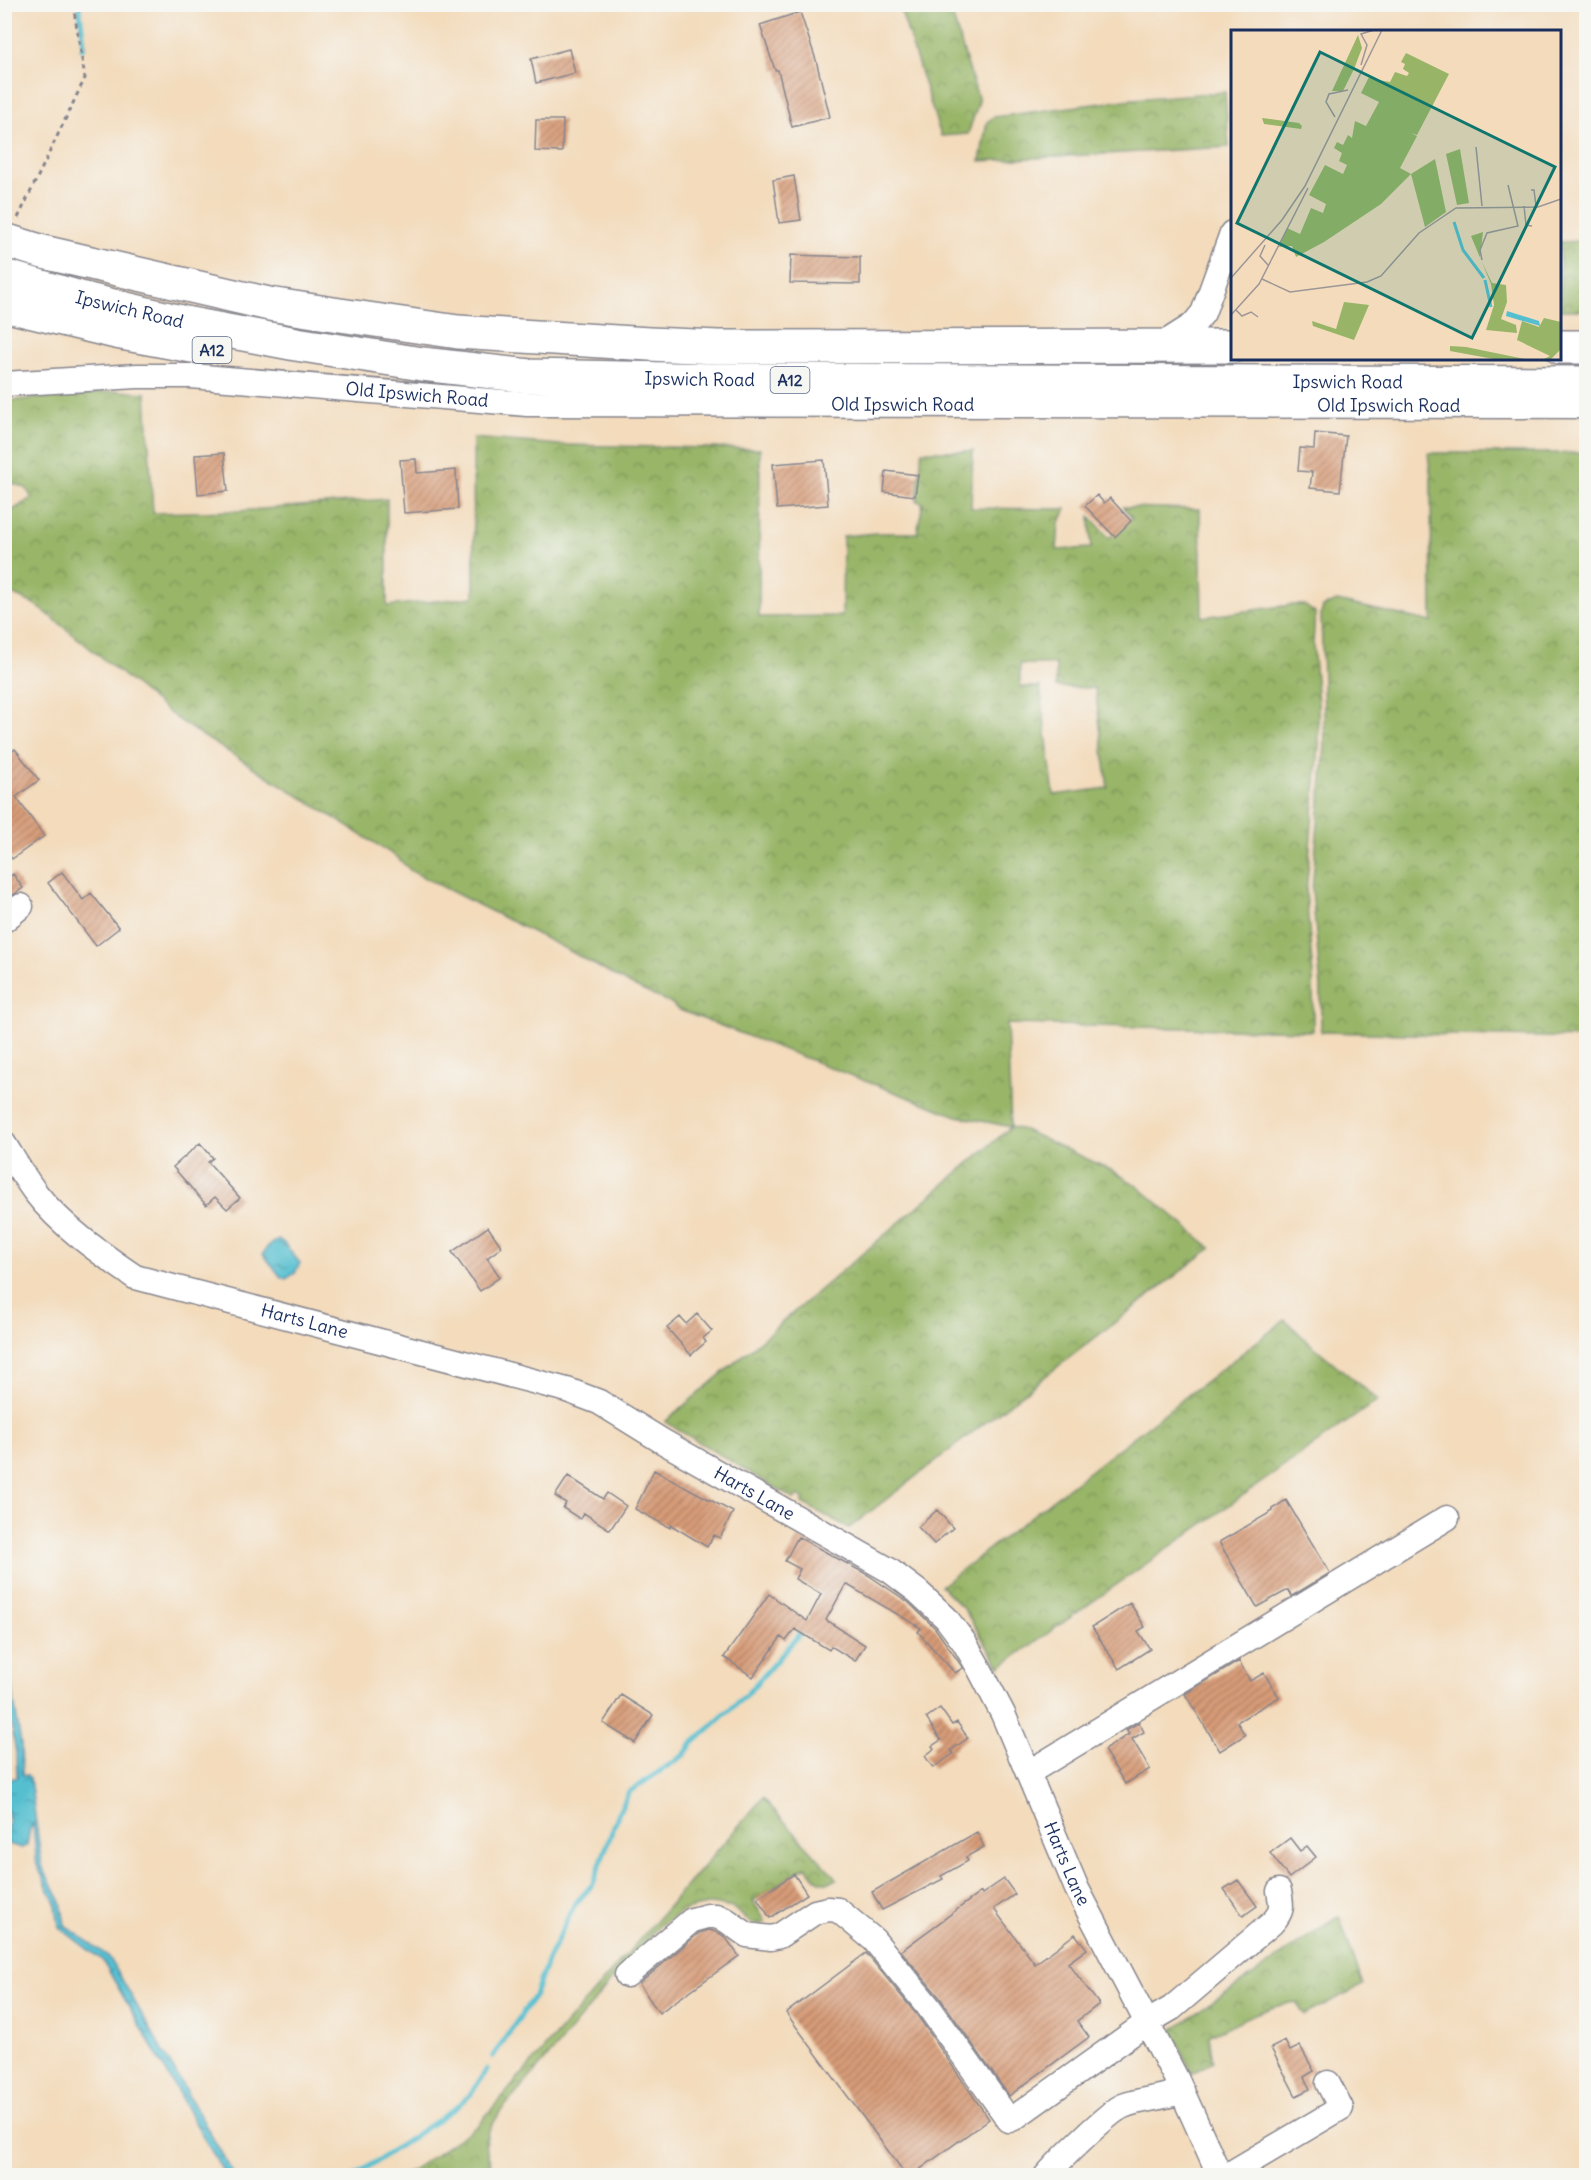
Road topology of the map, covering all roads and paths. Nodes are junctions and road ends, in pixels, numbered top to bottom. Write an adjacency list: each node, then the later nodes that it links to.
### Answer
1 (74, 4): 2 (path)
2 (9, 234): 6 (highway, Ipswich Road / A12)
3 (1231, 237): 6 (street)
4 (4, 276): 10 (highway, Ipswich Road / A12)
5 (4, 305): 10 (highway, A12)
6 (1160, 346): 7 (highway, Ipswich Road / A12)
7 (1231, 346)
8 (1561, 347): 9 (highway)
9 (1587, 347)
10 (422, 364): 11 (highway, Ipswich Road / A12)
11 (1587, 382)
12 (4, 384): 13 (street, Old Ipswich Road)
13 (1587, 406)
14 (4, 1144): 16 (street, Harts Lane)
15 (1447, 1518): 16 (street)
16 (1028, 1773): 19 (street, Harts Lane)
17 (1279, 1891): 19 (street)
18 (627, 1975): 19 (street)
19 (1148, 2022): 21 (street, Harts Lane)
20 (1328, 2083): 24 (street)
21 (1182, 2091): 22 (street); 23 (street, Harts Lane)
22 (1046, 2175)
23 (1220, 2175)
24 (1226, 2175)

